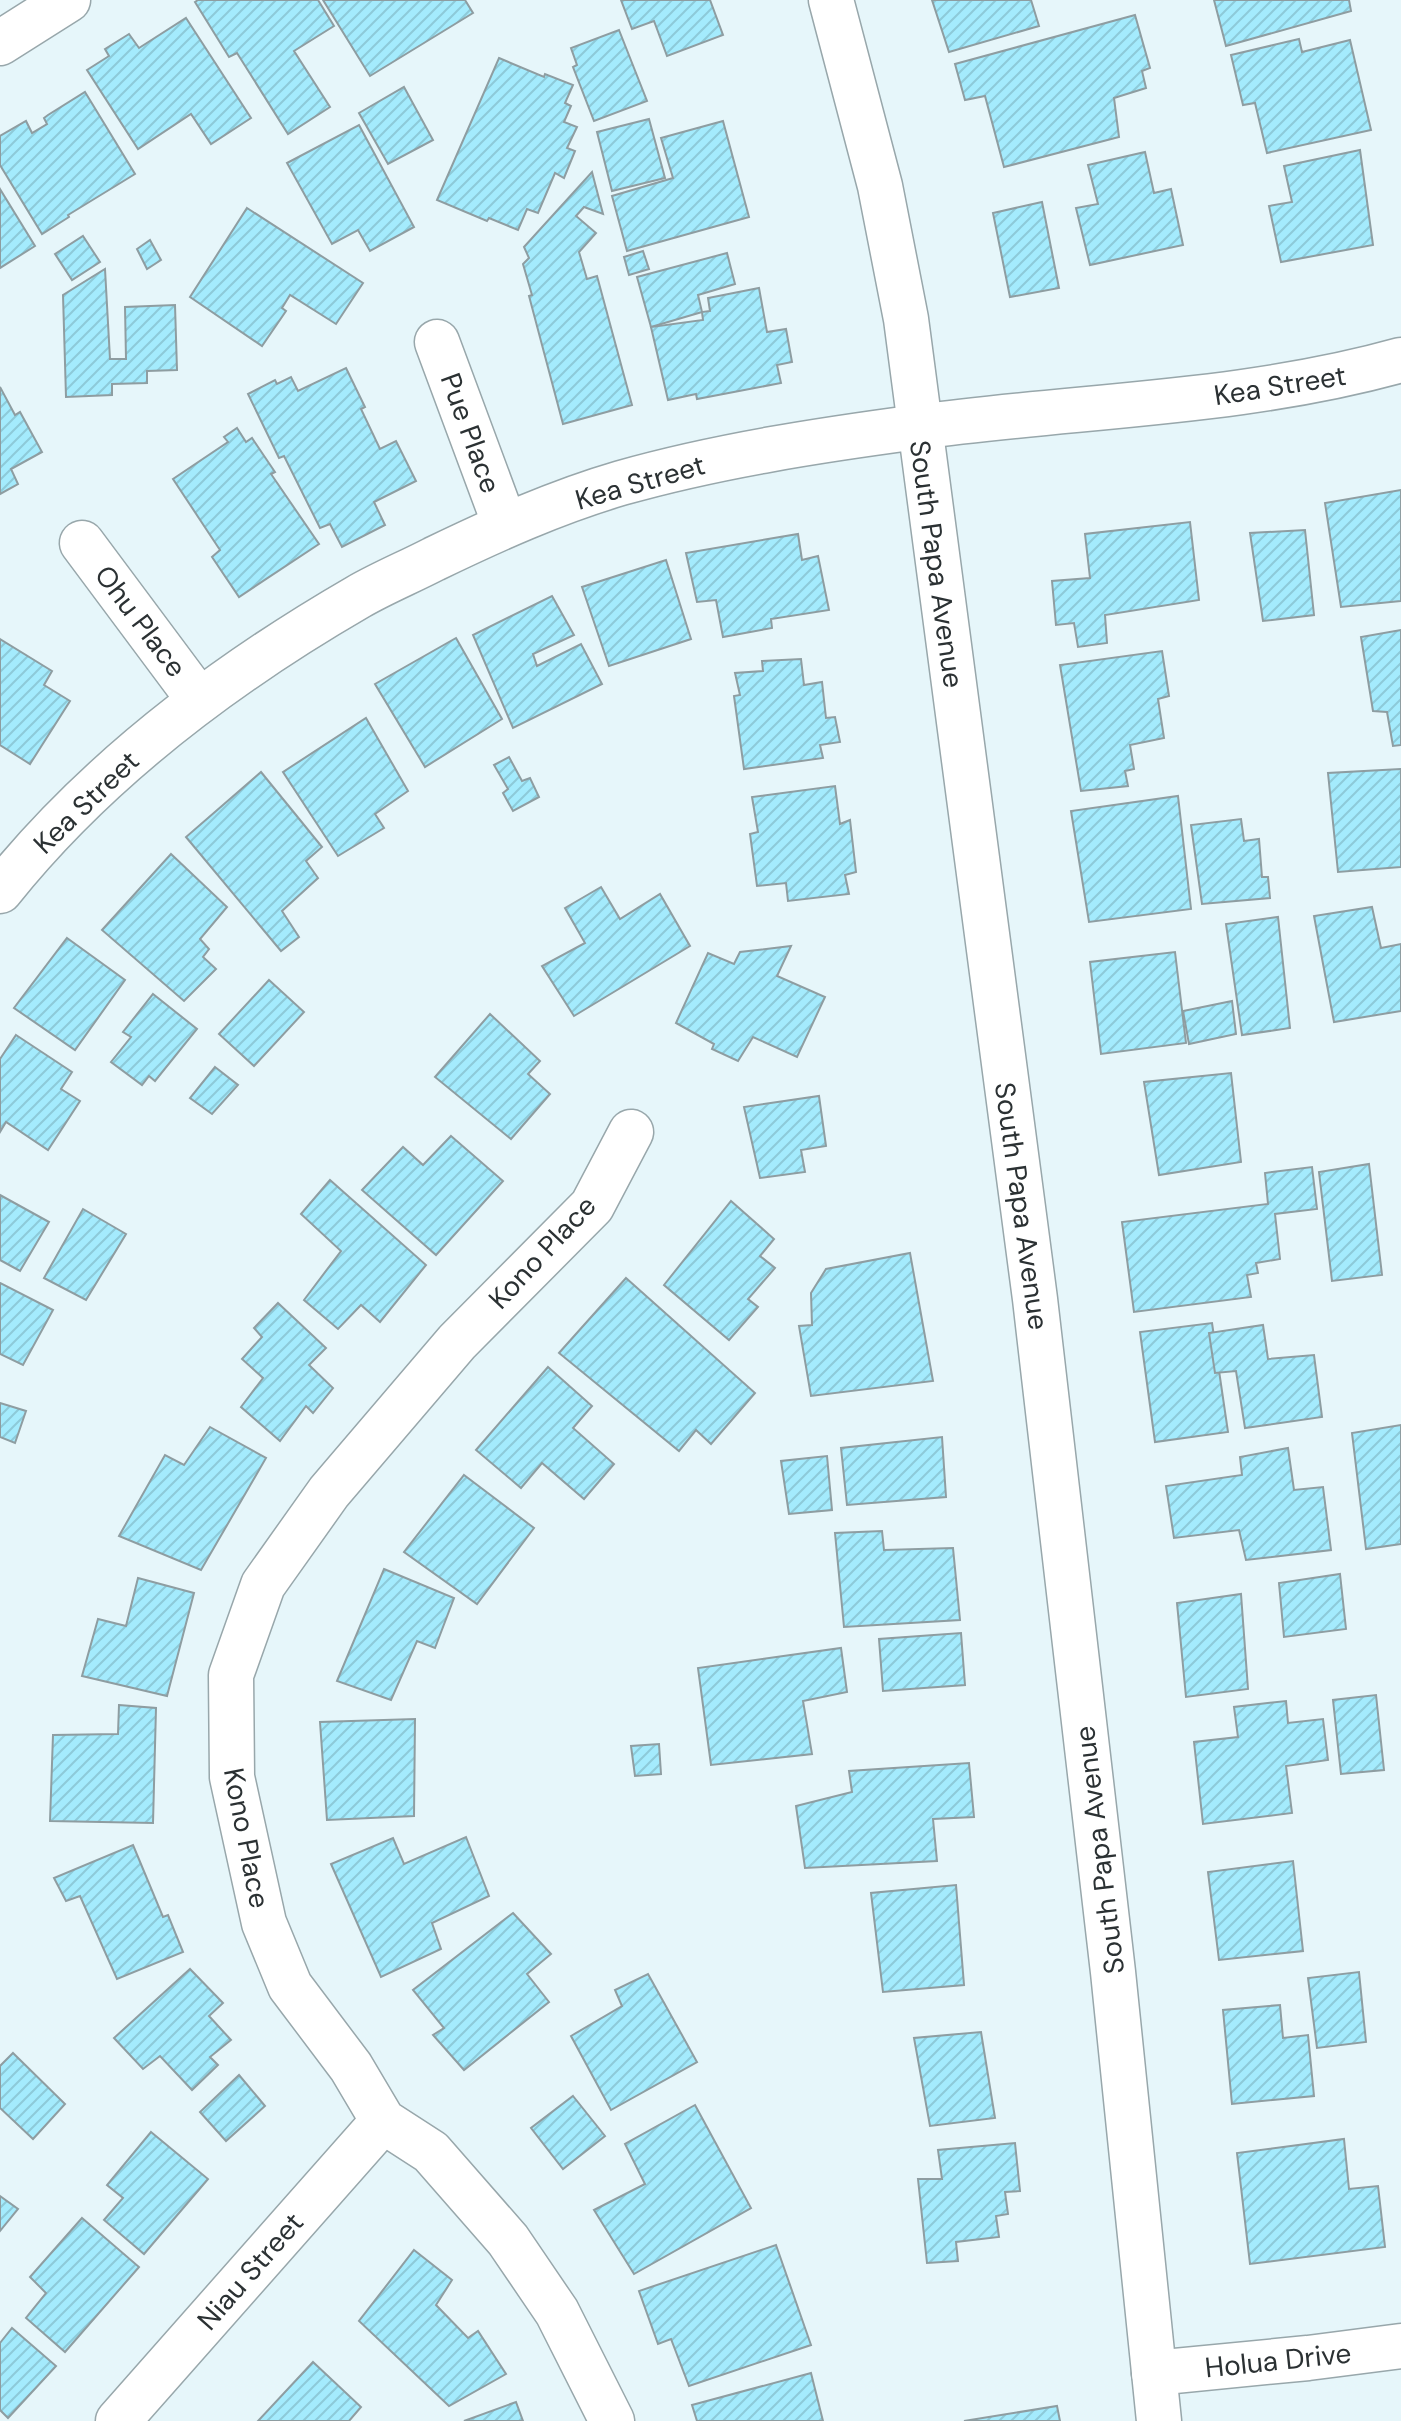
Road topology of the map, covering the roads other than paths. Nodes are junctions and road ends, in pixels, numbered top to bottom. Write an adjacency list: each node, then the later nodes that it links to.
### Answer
1 (68, 0): 3 (street)
2 (831, 0): 6 (street, South Papa Avenue)
3 (0, 43)
4 (437, 342): 7 (street, Pue Place)
5 (1401, 360): 6 (street, Kea Street)
6 (919, 427): 7 (street, Kea Street); 14 (street, South Papa Avenue)
7 (505, 525): 9 (street, Kea Street)
8 (82, 543): 9 (street, Ohu Place)
9 (199, 700): 10 (street, Kea Street)
10 (0, 891)
11 (631, 1132): 12 (street, Kono Place)
12 (383, 2121): 15 (street, Niau Street); 16 (street, Kono Place)
13 (1401, 2346): 14 (street, Holua Drive)
14 (1154, 2373): 17 (street, South Papa Avenue)
15 (118, 2421)
16 (612, 2421)
17 (1159, 2421)

